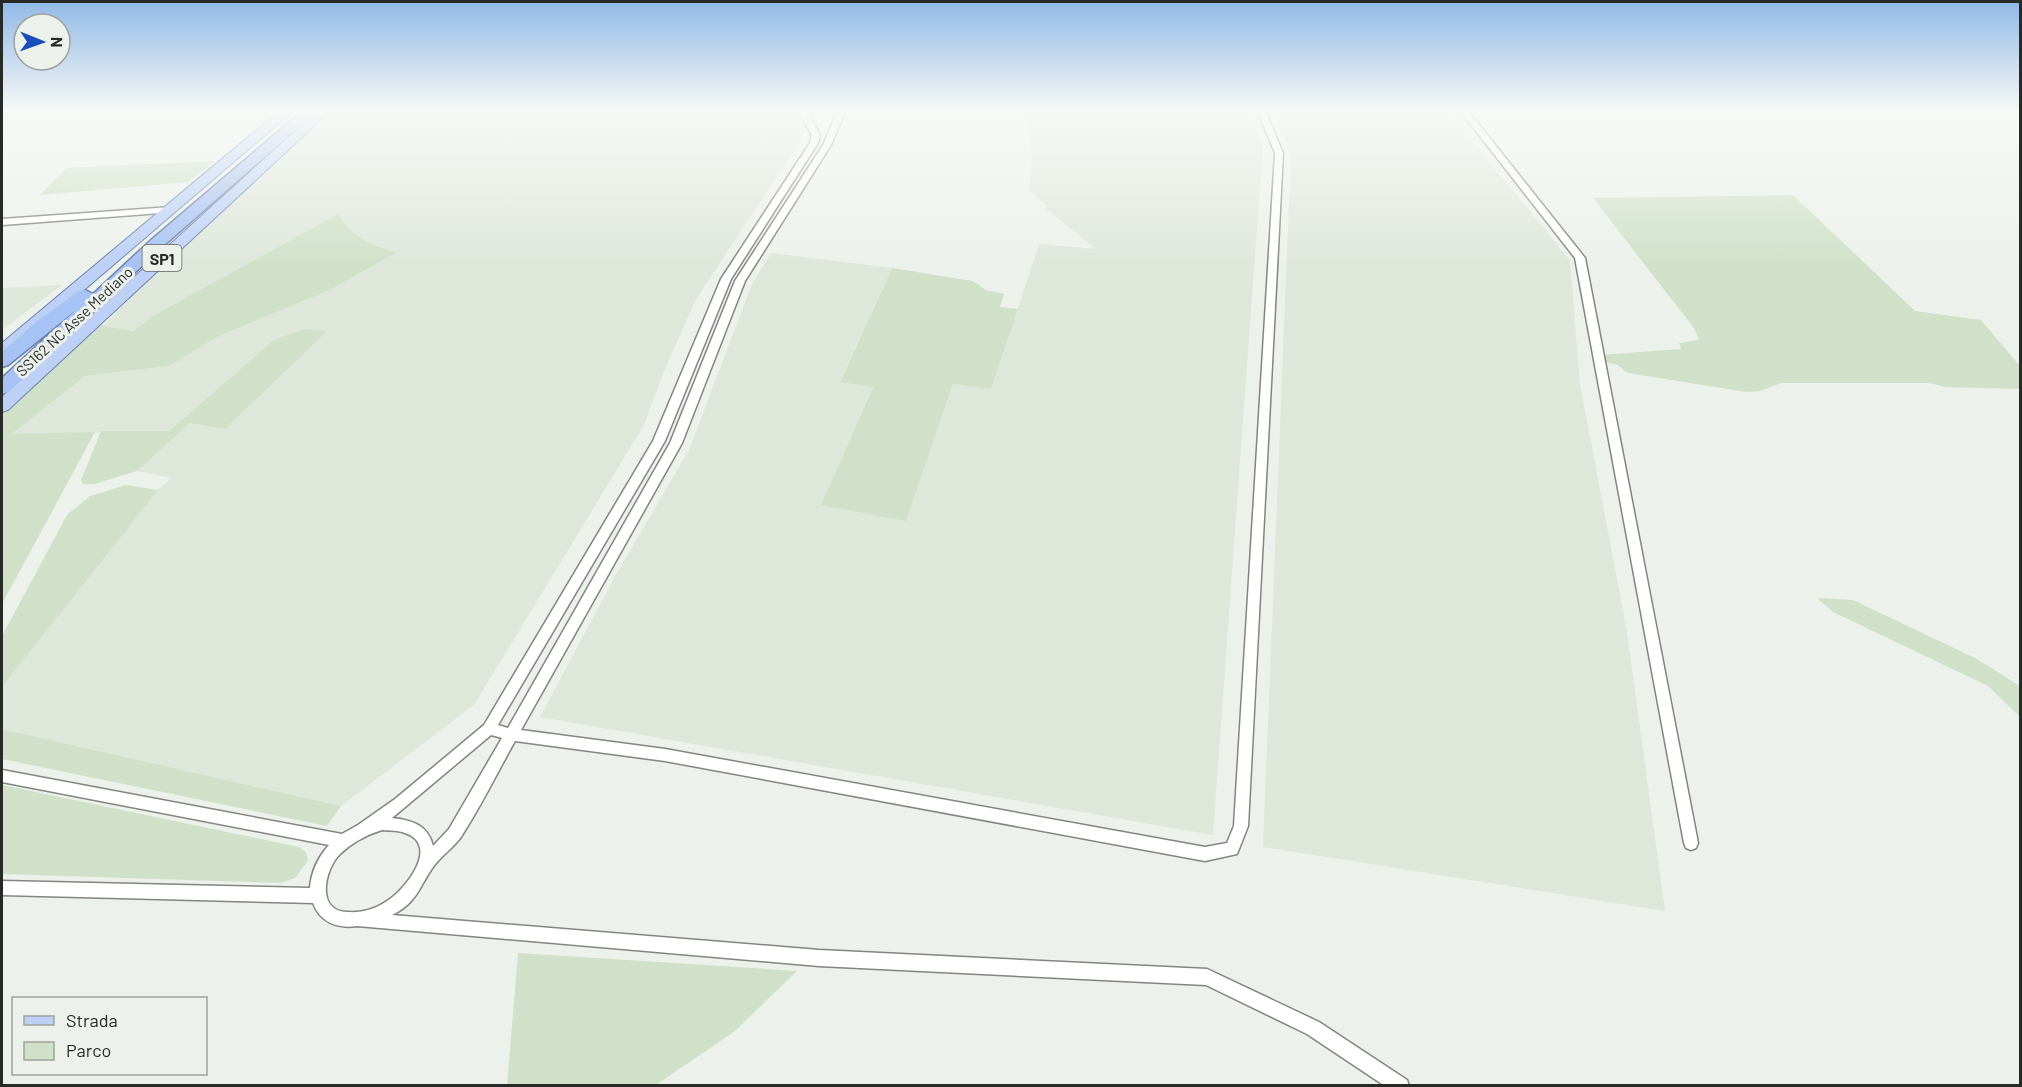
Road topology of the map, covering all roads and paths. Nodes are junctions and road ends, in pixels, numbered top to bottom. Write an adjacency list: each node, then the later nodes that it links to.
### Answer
1 (226, 163): 9 (main road, SP1)
2 (240, 163): 12 (highway, SS162 NC Asse Mediano)
3 (250, 163): 11 (highway, SS162 NC Asse Mediano)
4 (267, 163): 17 (main road, SP1)
5 (801, 163): 18 (street)
6 (816, 163): 19 (street)
7 (1278, 163): 19 (street)
8 (1506, 163): 23 (street)
9 (171, 210): 10 (street); 13 (main road, SP1)
10 (2, 222)
11 (156, 244): 16 (highway, SS162 NC Asse Mediano); 17 (highway)
12 (95, 288): 14 (highway); 15 (highway, SS162 NC Asse Mediano)
13 (2, 351)
14 (2, 361)
15 (2, 376)
16 (2, 388)
17 (2, 404)
18 (489, 729): 19 (street); 21 (street)
19 (510, 734): 24 (street)
20 (2, 776): 22 (street)
21 (364, 829): 22 (street); 24 (street)
22 (344, 841): 26 (street)
23 (1691, 843)
24 (427, 863): 27 (street)
25 (2, 888): 26 (street)
26 (317, 896): 27 (street)
27 (360, 920): 28 (street)
28 (1401, 1086)

